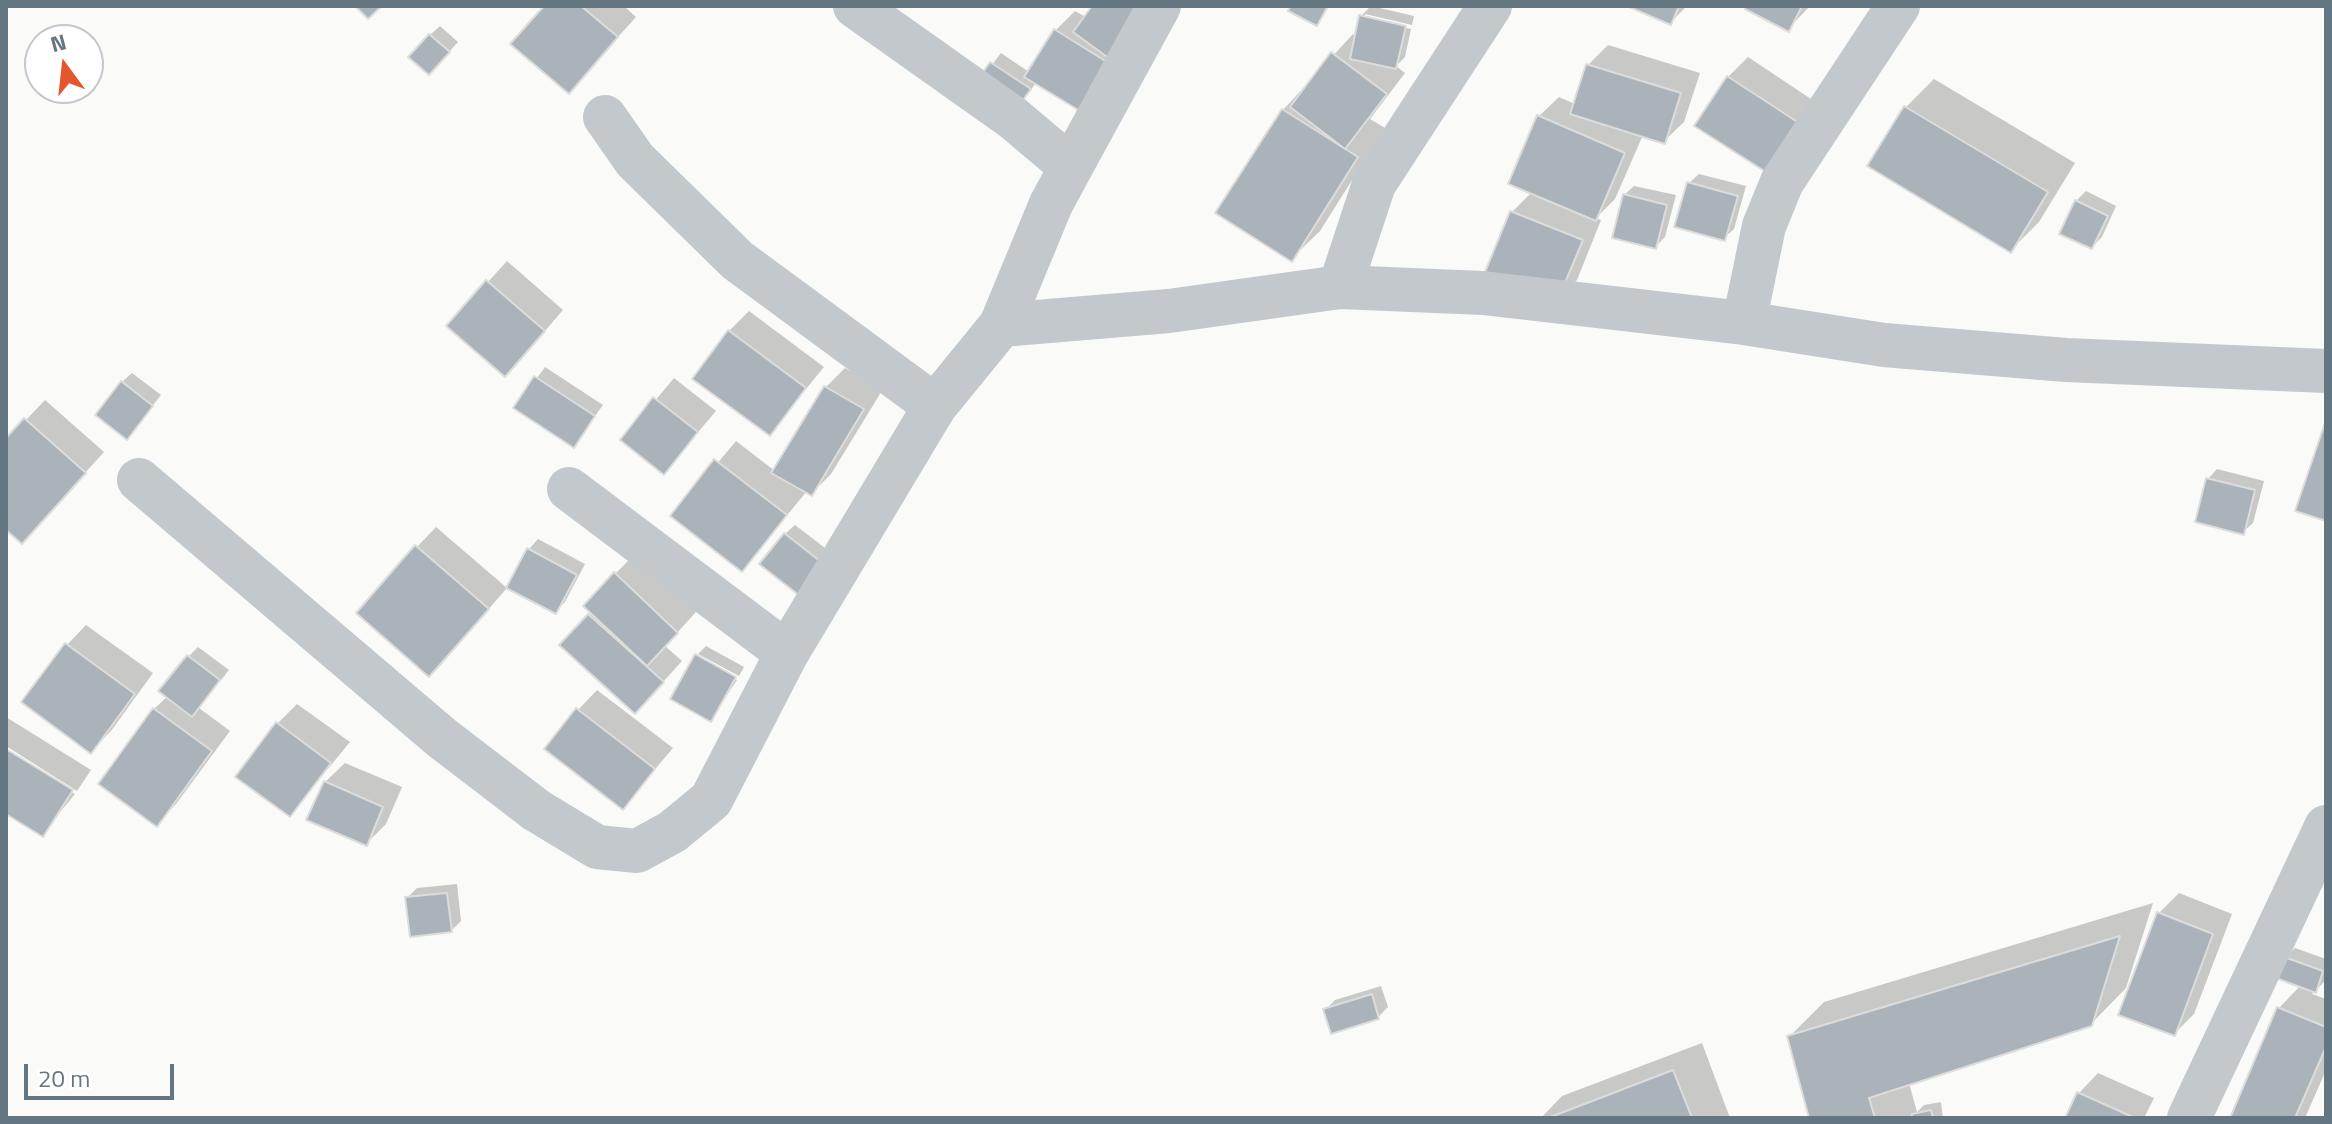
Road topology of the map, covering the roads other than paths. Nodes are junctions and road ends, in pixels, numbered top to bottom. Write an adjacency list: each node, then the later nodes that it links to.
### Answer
1 (855, 6): 6 (street)
2 (1159, 6): 6 (street)
3 (1490, 6): 7 (street)
4 (1898, 6): 8 (street)
5 (605, 117): 11 (street)
6 (1071, 167): 9 (street)
7 (1340, 287): 8 (street); 9 (street)
8 (1744, 323): 10 (street)
9 (1001, 325): 11 (street)
10 (2326, 371)
11 (935, 406): 14 (street)
12 (139, 480): 14 (street)
13 (569, 489): 14 (street)
14 (787, 653)
15 (2326, 827): 16 (street)
16 (2189, 1118)

